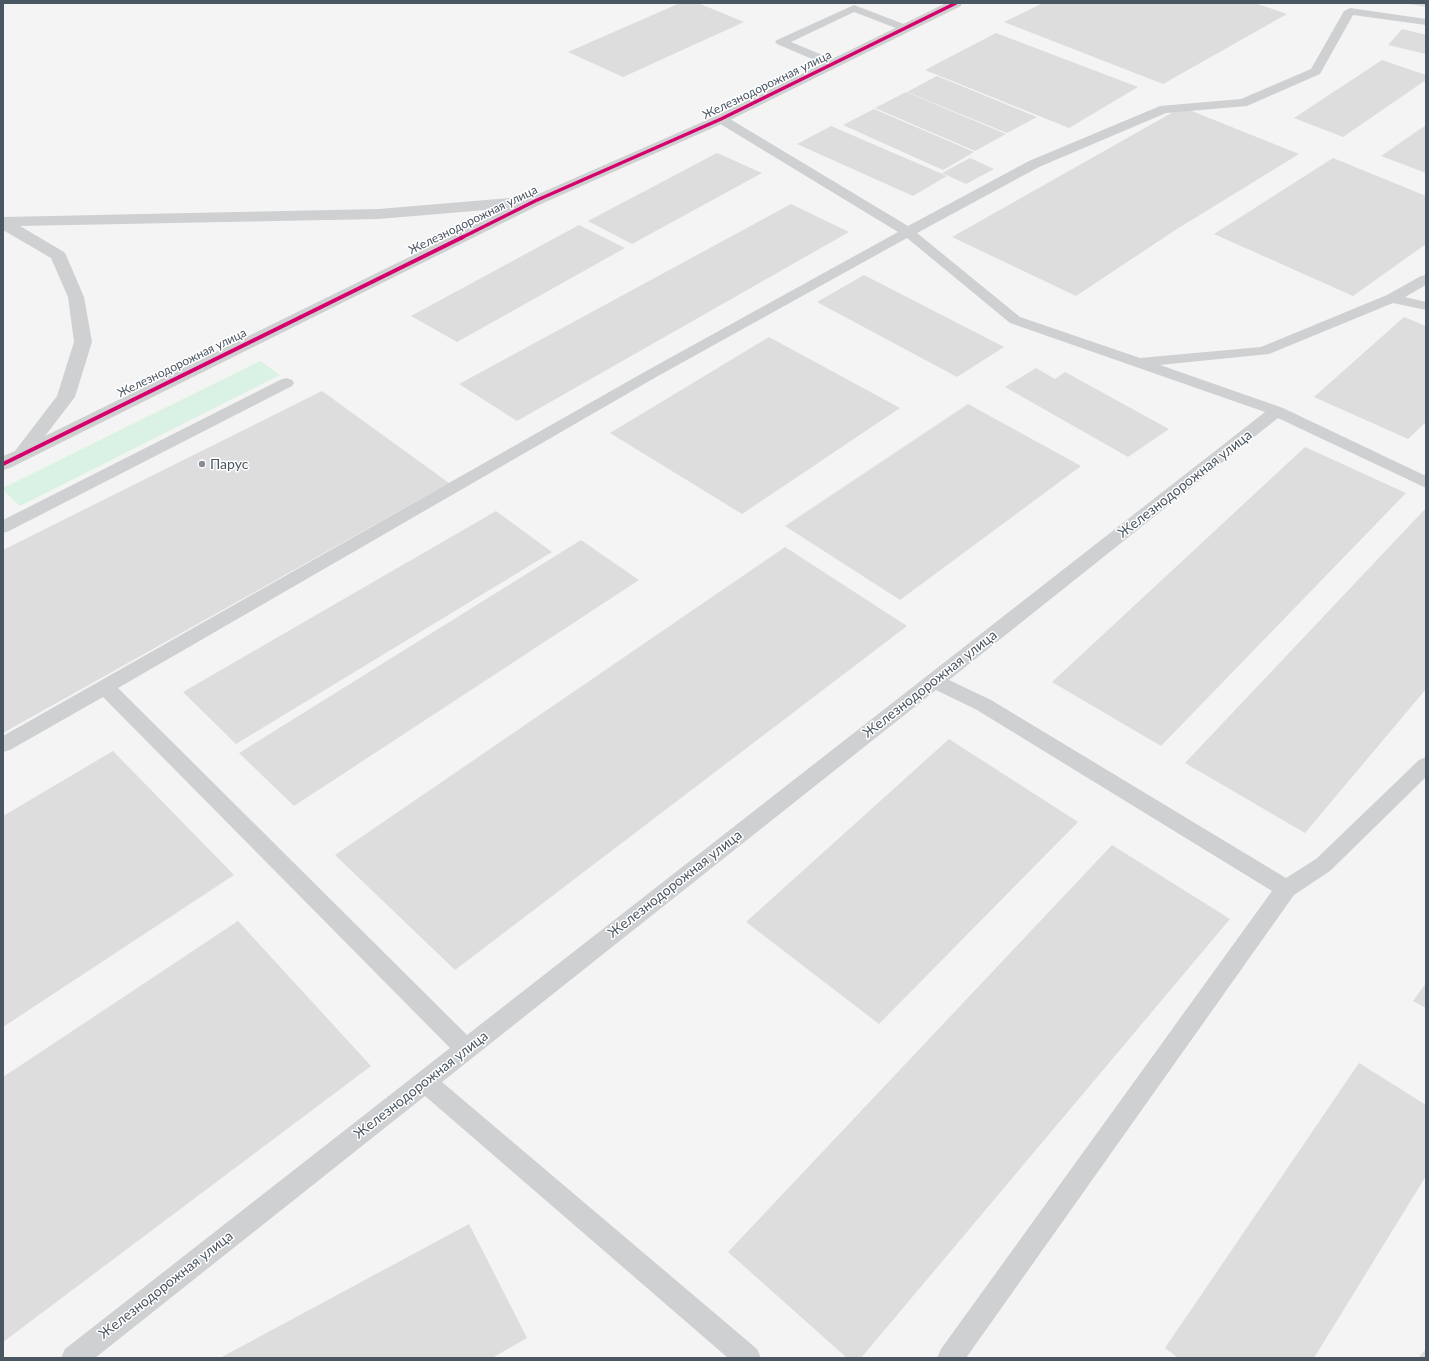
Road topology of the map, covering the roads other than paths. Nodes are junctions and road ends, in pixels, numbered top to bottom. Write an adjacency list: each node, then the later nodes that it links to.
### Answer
1 (956, 3): 3 (street, Железнодорожная улица)
2 (1426, 22): 8 (lane)
3 (905, 28): 4 (street, Железнодорожная улица); 4 (lane)
4 (833, 64): 5 (street, Железнодорожная улица)
5 (721, 120): 6 (street, Железнодорожная улица); 8 (lane, Железнодорожная улица)
6 (535, 200): 7 (street); 15 (street, Железнодорожная улица)
7 (3, 222): 15 (street)
8 (908, 232): 12 (lane, Железнодорожная улица); 20 (lane)
9 (1426, 279): 10 (lane)
10 (1392, 298): 11 (lane); 12 (lane)
11 (1426, 306)
12 (1135, 362): 14 (lane, Железнодорожная улица)
13 (286, 383): 18 (lane)
14 (1277, 411): 17 (lane, Железнодорожная улица); 19 (lane, Железнодорожная улица)
15 (21, 454): 16 (street, Железнодорожная улица)
16 (3, 464)
17 (1426, 483)
18 (5, 524)
19 (934, 681): 23 (lane); 24 (lane, Железнодорожная улица)
20 (105, 687): 21 (lane); 24 (lane)
21 (3, 745)
22 (1426, 765): 23 (lane)
23 (1286, 888): 28 (lane)
24 (466, 1049): 25 (lane, Железнодорожная улица)
25 (425, 1082): 26 (lane, Железнодорожная улица); 27 (lane)
26 (74, 1358)
27 (748, 1358)
28 (950, 1358)

